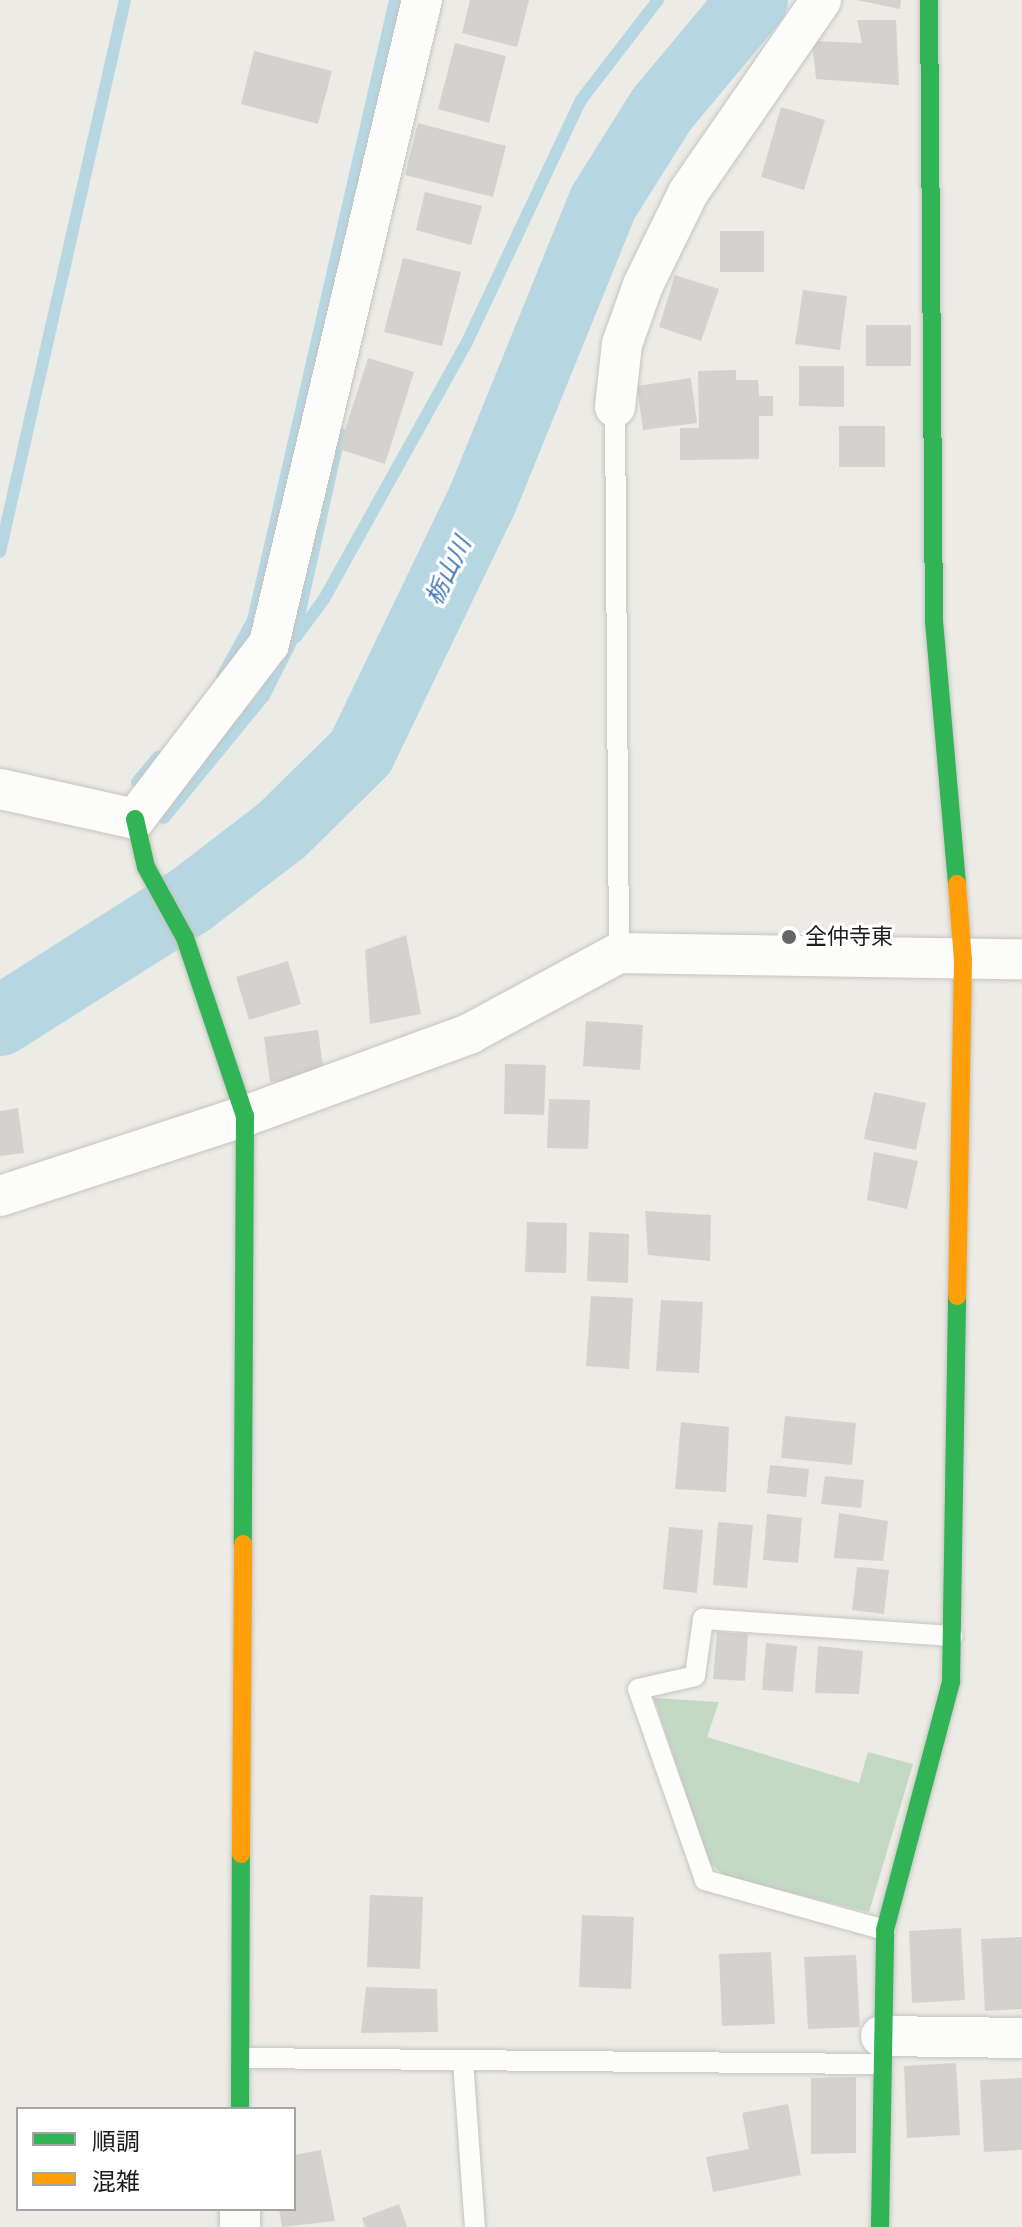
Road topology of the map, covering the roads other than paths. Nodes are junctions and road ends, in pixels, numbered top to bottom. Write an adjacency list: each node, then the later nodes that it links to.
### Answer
1 (422, 0): 6 (street)
2 (821, 0): 4 (street)
3 (929, 0): 9 (street)
4 (615, 407): 7 (lane)
5 (0, 789): 6 (street)
6 (135, 819): 10 (street)
7 (619, 953): 9 (street); 10 (street)
8 (1022, 959): 9 (street)
9 (963, 960): 12 (street)
10 (245, 1116): 11 (street); 16 (street)
11 (0, 1196)
12 (952, 1636): 13 (street); 13 (lane)
13 (885, 1930): 15 (street)
14 (1022, 2038): 15 (street)
15 (881, 2050): 17 (lane); 20 (street)
16 (241, 2058): 17 (lane); 18 (street)
17 (463, 2061): 19 (lane)
18 (240, 2107)
19 (475, 2227)
20 (880, 2227)

